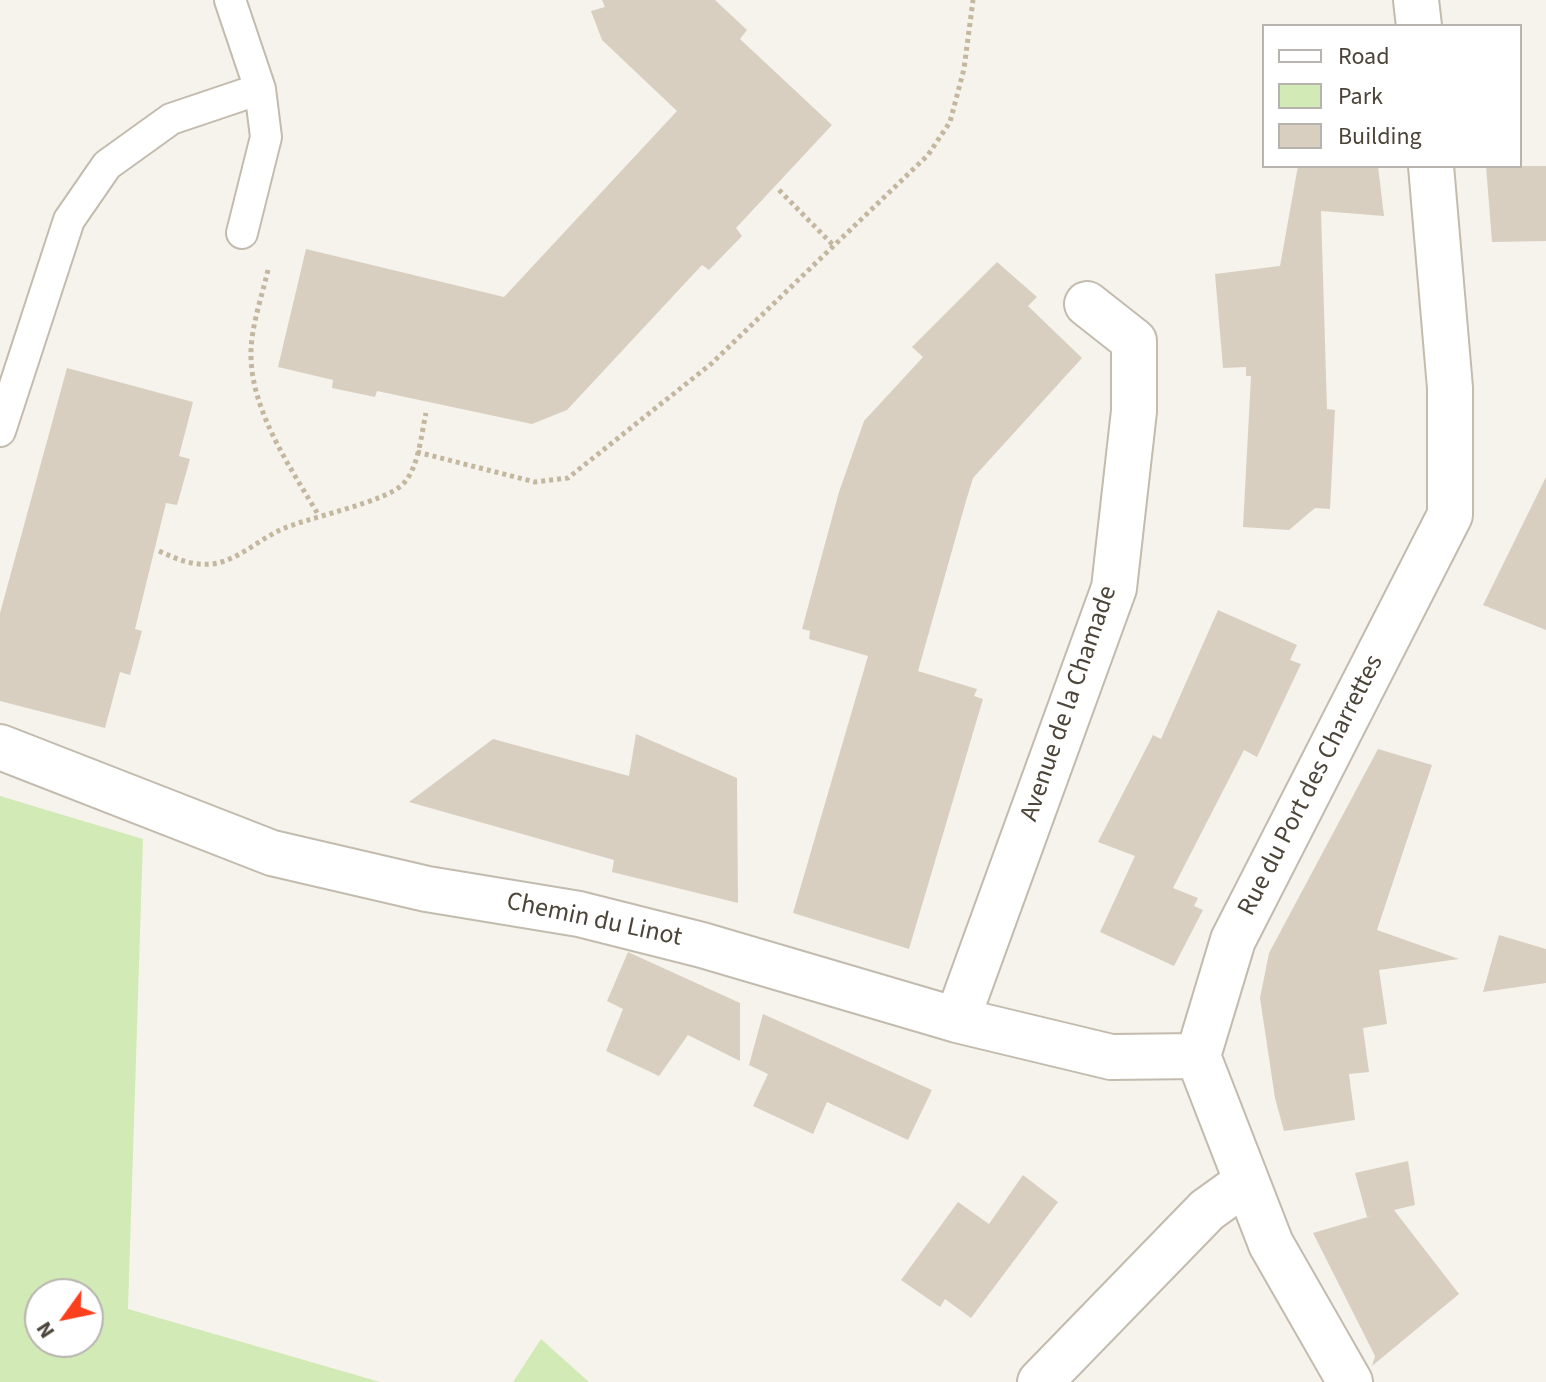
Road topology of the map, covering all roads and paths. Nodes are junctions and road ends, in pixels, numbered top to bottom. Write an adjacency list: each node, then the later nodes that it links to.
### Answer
1 (230, 0): 5 (lane)
2 (973, 0): 9 (path)
3 (1416, 0): 4 (street)
4 (1419, 24)
5 (260, 89): 8 (lane); 13 (lane)
6 (1431, 168): 19 (street, Rue du Port des Charrettes)
7 (779, 190): 9 (path)
8 (242, 233)
9 (834, 246): 14 (path)
10 (271, 258): 15 (path)
11 (1087, 304): 18 (street, Avenue de la Chamade)
12 (426, 413): 14 (path)
13 (0, 431)
14 (417, 452): 15 (path)
15 (319, 516): 16 (path)
16 (159, 551)
17 (0, 747): 18 (street, Chemin du Linot)
18 (957, 1020): 19 (street, Chemin du Linot)
19 (1198, 1056): 20 (street)
20 (1246, 1182): 21 (street); 22 (street)
21 (1040, 1382)
22 (1350, 1382)

